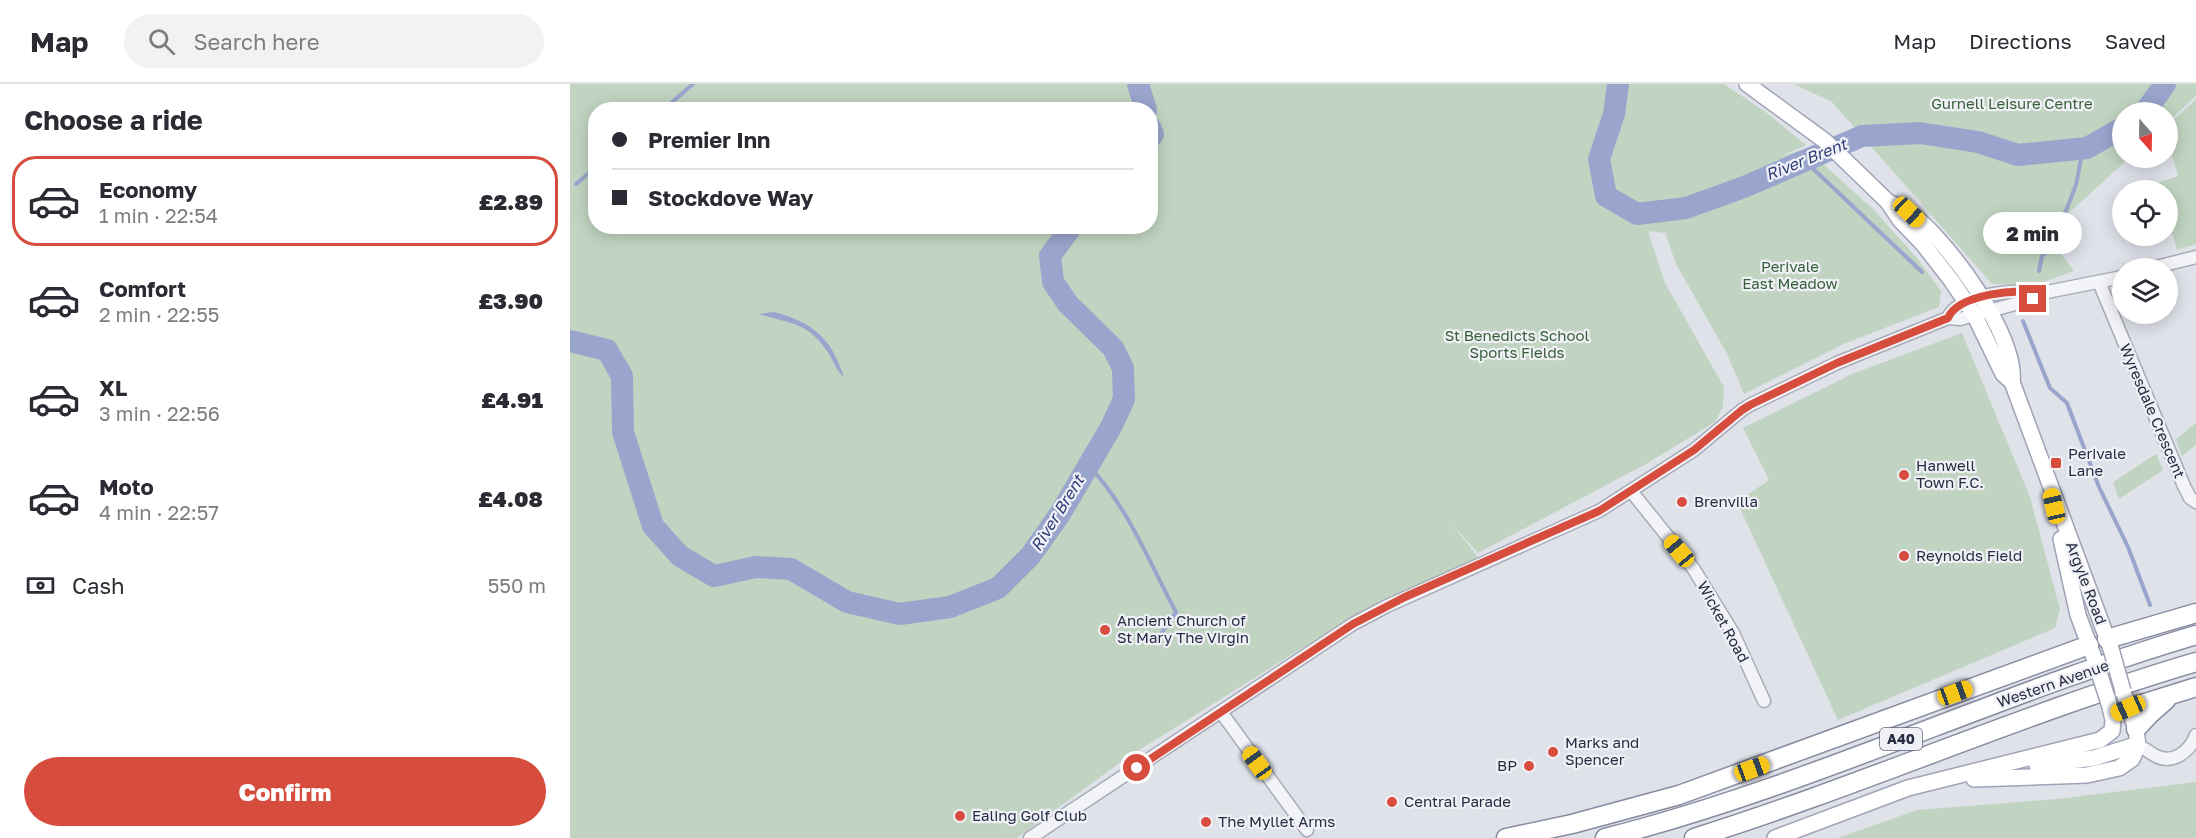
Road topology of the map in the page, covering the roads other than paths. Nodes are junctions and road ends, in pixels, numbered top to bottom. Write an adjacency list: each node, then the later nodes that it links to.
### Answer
1 (1747, 84): 2 (main road, Argyle Road)
2 (1888, 202): 7 (main road, Argyle Road); 8 (main road, Argyle Road)
3 (2196, 257): 4 (street)
4 (2178, 262)
5 (2112, 279): 6 (street)
6 (2099, 282): 7 (street); 12 (street, Wyresdale Crescent)
7 (1985, 303): 8 (street); 9 (main road, Argyle Road)
8 (1970, 308): 9 (main road, Argyle Road); 11 (street)
9 (2012, 382): 10 (main road, Argyle Road)
10 (2049, 484): 15 (main road, Argyle Road); 16 (main road, Argyle Road)
11 (1631, 491): 21 (street, Wicket Road); 23 (street)
12 (2196, 502)
13 (2196, 614): 15 (highway)
14 (2196, 635): 31 (highway, Western Avenue / A40)
15 (2109, 644): 16 (main road); 22 (main road, Argyle Road, bridge)
16 (2091, 650): 22 (main road, Argyle Road, bridge); 30 (highway, A40)
17 (2196, 662): 32 (highway, Western Avenue / A40)
18 (2196, 687): 19 (highway)
19 (2172, 696): 20 (street); 22 (highway); 25 (highway)
20 (2196, 696)
21 (1764, 700)
22 (2120, 708): 25 (main road); 26 (main road)
23 (1221, 712): 28 (street); 29 (street)
24 (2196, 735): 25 (street)
25 (2137, 738): 26 (main road); 27 (main road)
26 (1992, 768): 27 (main road)
27 (1941, 781): 33 (main road)
28 (1307, 830)
29 (1030, 838)
30 (1506, 838)
31 (1605, 838)
32 (1694, 838)
33 (1775, 838)

